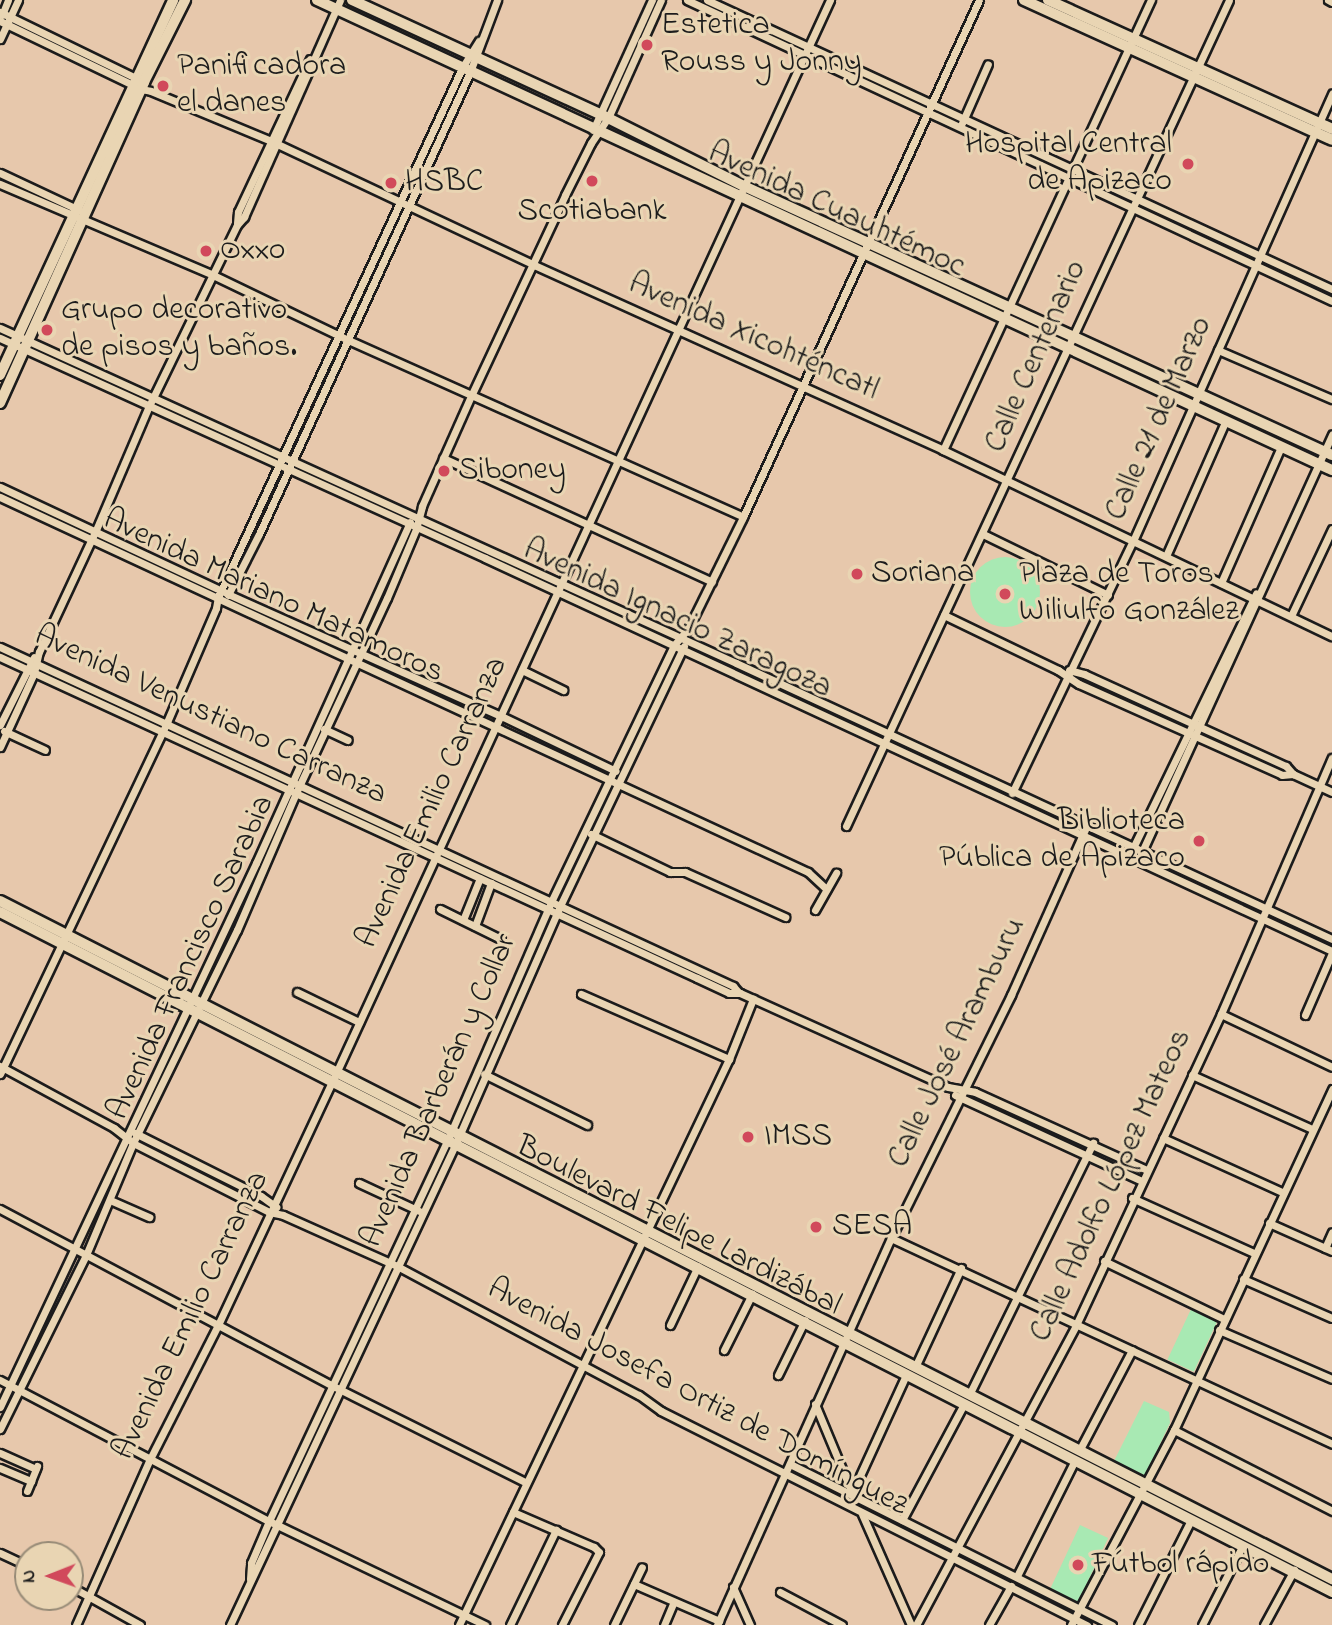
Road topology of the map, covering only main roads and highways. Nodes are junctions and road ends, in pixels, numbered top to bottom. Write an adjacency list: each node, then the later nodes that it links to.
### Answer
1 (173, 0): 9 (main road)
2 (185, 0): 9 (main road)
3 (317, 0): 7 (main road, Avenida Cuauhtémoc)
4 (352, 0): 13 (main road, Avenida Cuauhtémoc)
5 (1024, 0): 8 (main road)
6 (1048, 0): 8 (main road)
7 (339, 4): 13 (main road, Avenida Cuauhtémoc)
8 (1060, 11): 10 (main road)
9 (141, 85): 14 (main road)
10 (1315, 126): 11 (main road); 12 (main road)
11 (1332, 129)
12 (1332, 140)
13 (743, 191): 17 (main road, Avenida Cuauhtémoc); 18 (main road, Avenida Cuauhtémoc)
14 (21, 343): 15 (main road); 16 (main road)
15 (0, 375)
16 (0, 403)
17 (1328, 453)
18 (1332, 470)
19 (0, 901): 21 (main road, Boulevard Felipe Lardizábal)
20 (0, 912): 21 (main road, Boulevard Felipe Lardizábal)
21 (66, 939): 22 (main road, Boulevard Felipe Lardizábal)
22 (644, 1234): 23 (main road, Boulevard Felipe Lardizábal); 23 (main road, Boulevard Felipe Lardizábal)
23 (747, 1287): 24 (main road, Boulevard Felipe Lardizábal); 24 (main road, Boulevard Felipe Lardizábal)
24 (846, 1337): 25 (main road, Boulevard Felipe Lardizábal); 25 (main road, Boulevard Felipe Lardizábal)
25 (1023, 1427): 26 (main road, Boulevard Felipe Lardizábal)
26 (1141, 1489): 27 (main road, Boulevard Felipe Lardizábal); 27 (main road, Boulevard Felipe Lardizábal)
27 (1295, 1566): 28 (main road, Boulevard Felipe Lardizábal); 29 (main road, Boulevard Felipe Lardizábal)
28 (1332, 1578)
29 (1332, 1592)

